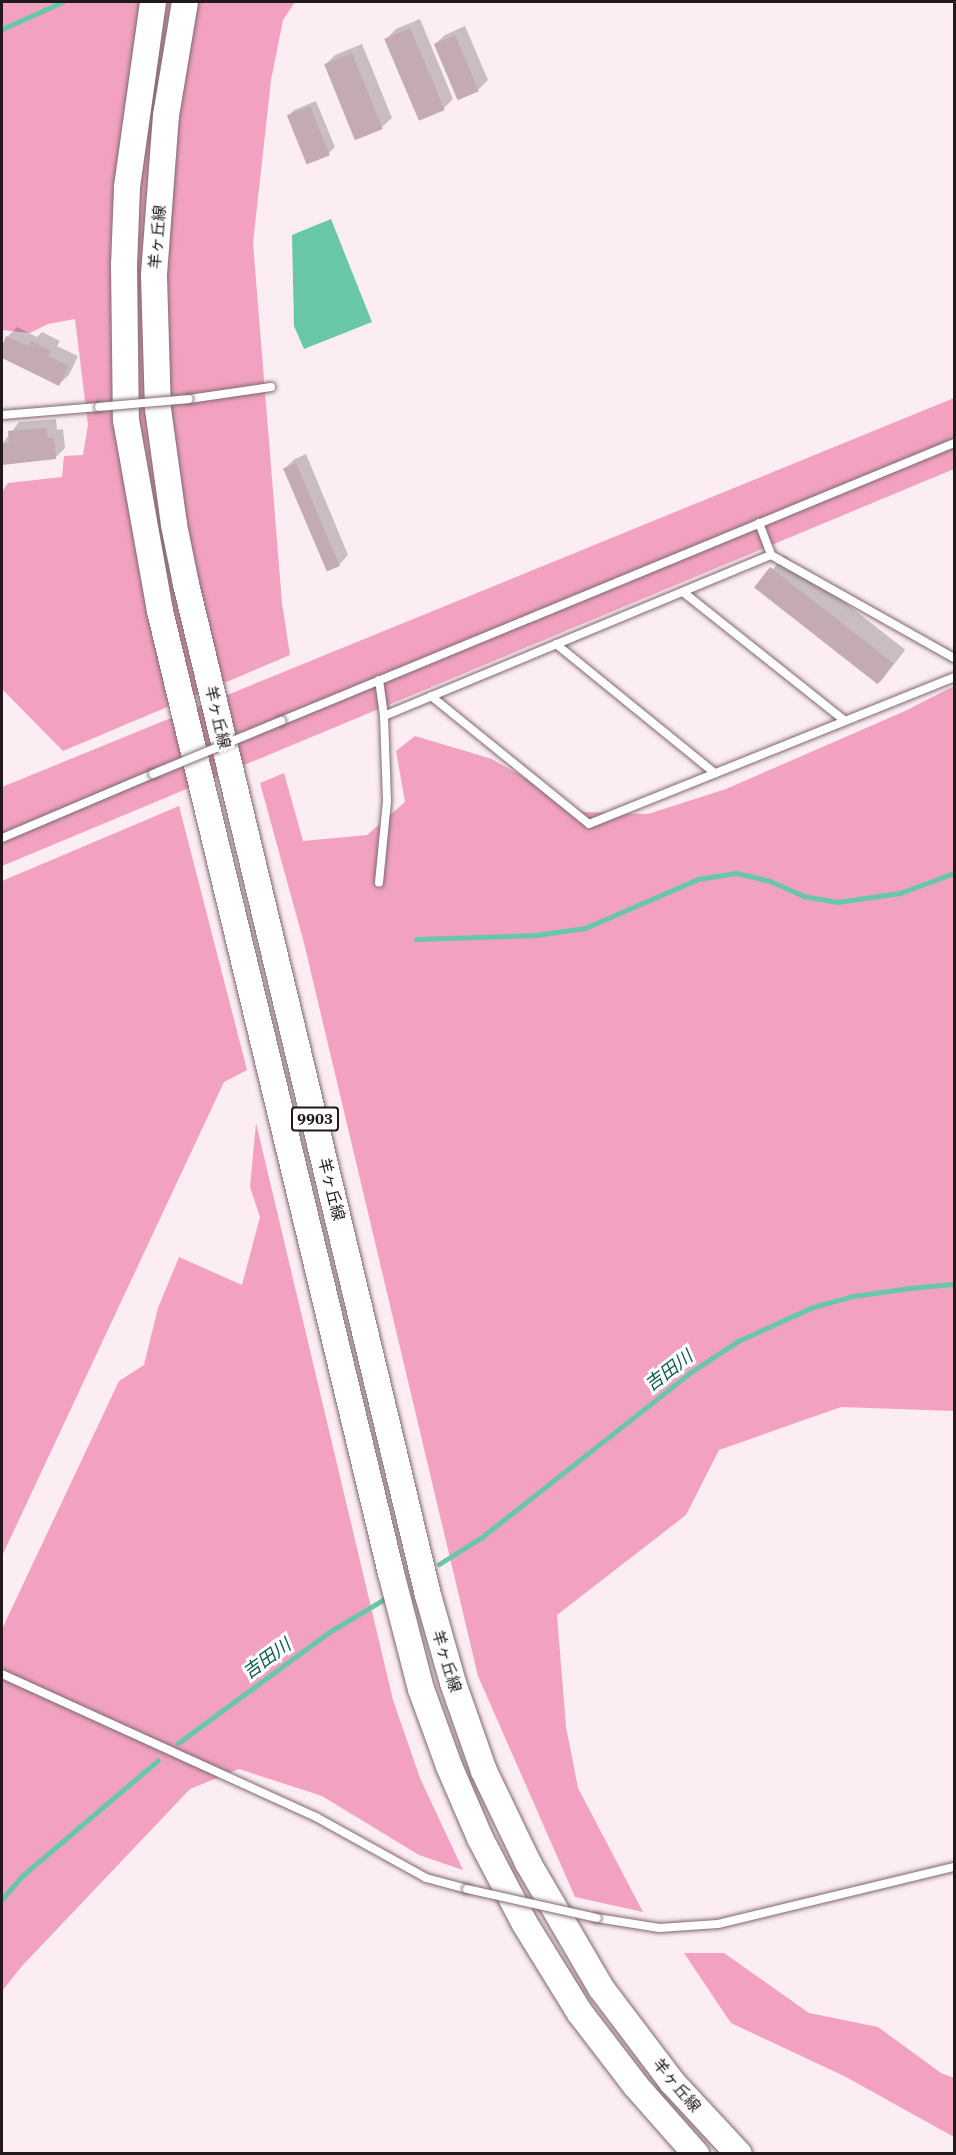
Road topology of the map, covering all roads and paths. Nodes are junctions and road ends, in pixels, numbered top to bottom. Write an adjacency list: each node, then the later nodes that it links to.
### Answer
1 (153, 2): 21 (main road, 羊ヶ丘線 / 9903)
2 (185, 2): 22 (main road, 羊ヶ丘線 / 9903)
3 (271, 387): 4 (lane, bridge)
4 (2, 416)
5 (954, 443): 6 (lane)
6 (759, 524): 7 (lane); 12 (lane)
7 (771, 555): 9 (lane); 10 (lane)
8 (683, 592): 15 (lane)
9 (556, 644): 13 (lane); 16 (lane)
10 (954, 658)
11 (954, 677): 15 (lane)
12 (379, 680): 14 (lane); 17 (lane, bridge)
13 (431, 696): 14 (lane); 16 (lane)
14 (384, 716): 18 (lane)
15 (845, 721): 16 (lane)
16 (715, 773)
17 (2, 838)
18 (379, 883)
19 (2, 1674): 20 (lane, bridge)
20 (954, 1867)
21 (696, 2154)
22 (740, 2154)

